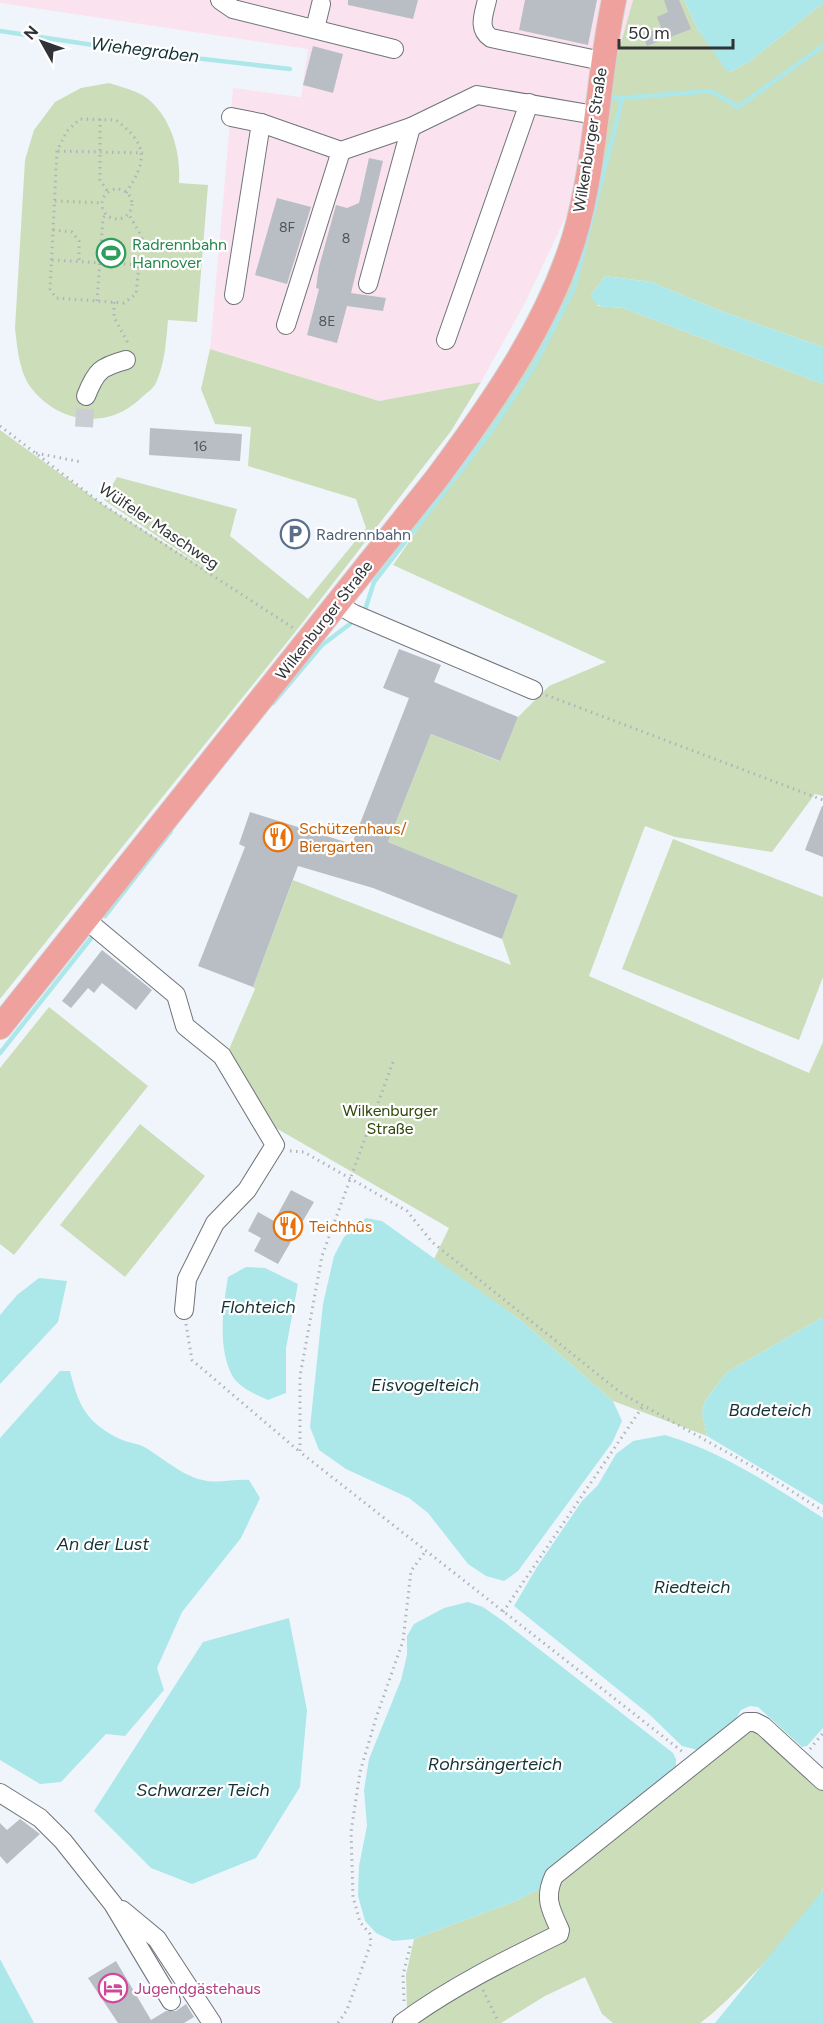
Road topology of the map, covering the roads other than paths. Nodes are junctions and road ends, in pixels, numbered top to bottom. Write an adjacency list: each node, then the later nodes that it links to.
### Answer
1 (220, 0): 5 (lane)
2 (487, 0): 8 (lane)
3 (614, 0): 8 (main road, Wilkenburger Straße)
4 (321, 4): 6 (lane)
5 (256, 7): 6 (lane)
6 (315, 29): 7 (lane)
7 (394, 49)
8 (602, 61): 10 (main road, Wilkenburger Straße)
9 (529, 103): 10 (lane); 13 (lane); 18 (lane)
10 (596, 115): 21 (main road, Wilkenburger Straße)
11 (231, 117): 12 (lane)
12 (261, 123): 14 (lane); 16 (lane)
13 (411, 128): 14 (lane); 15 (lane)
14 (341, 152): 17 (lane)
15 (368, 284)
16 (234, 295)
17 (286, 325)
18 (446, 340)
19 (126, 360): 20 (lane)
20 (86, 396)
21 (337, 604): 22 (lane); 23 (main road, Wilkenburger Straße)
22 (533, 690)
23 (85, 919): 24 (main road, Wilkenburger Straße); 25 (lane)
24 (0, 1027)
25 (184, 1310)
26 (823, 1781): 30 (lane)
27 (0, 1793): 28 (lane)
28 (113, 1904): 29 (lane); 31 (lane)
29 (171, 2001)
30 (404, 2022)
31 (212, 2023)

